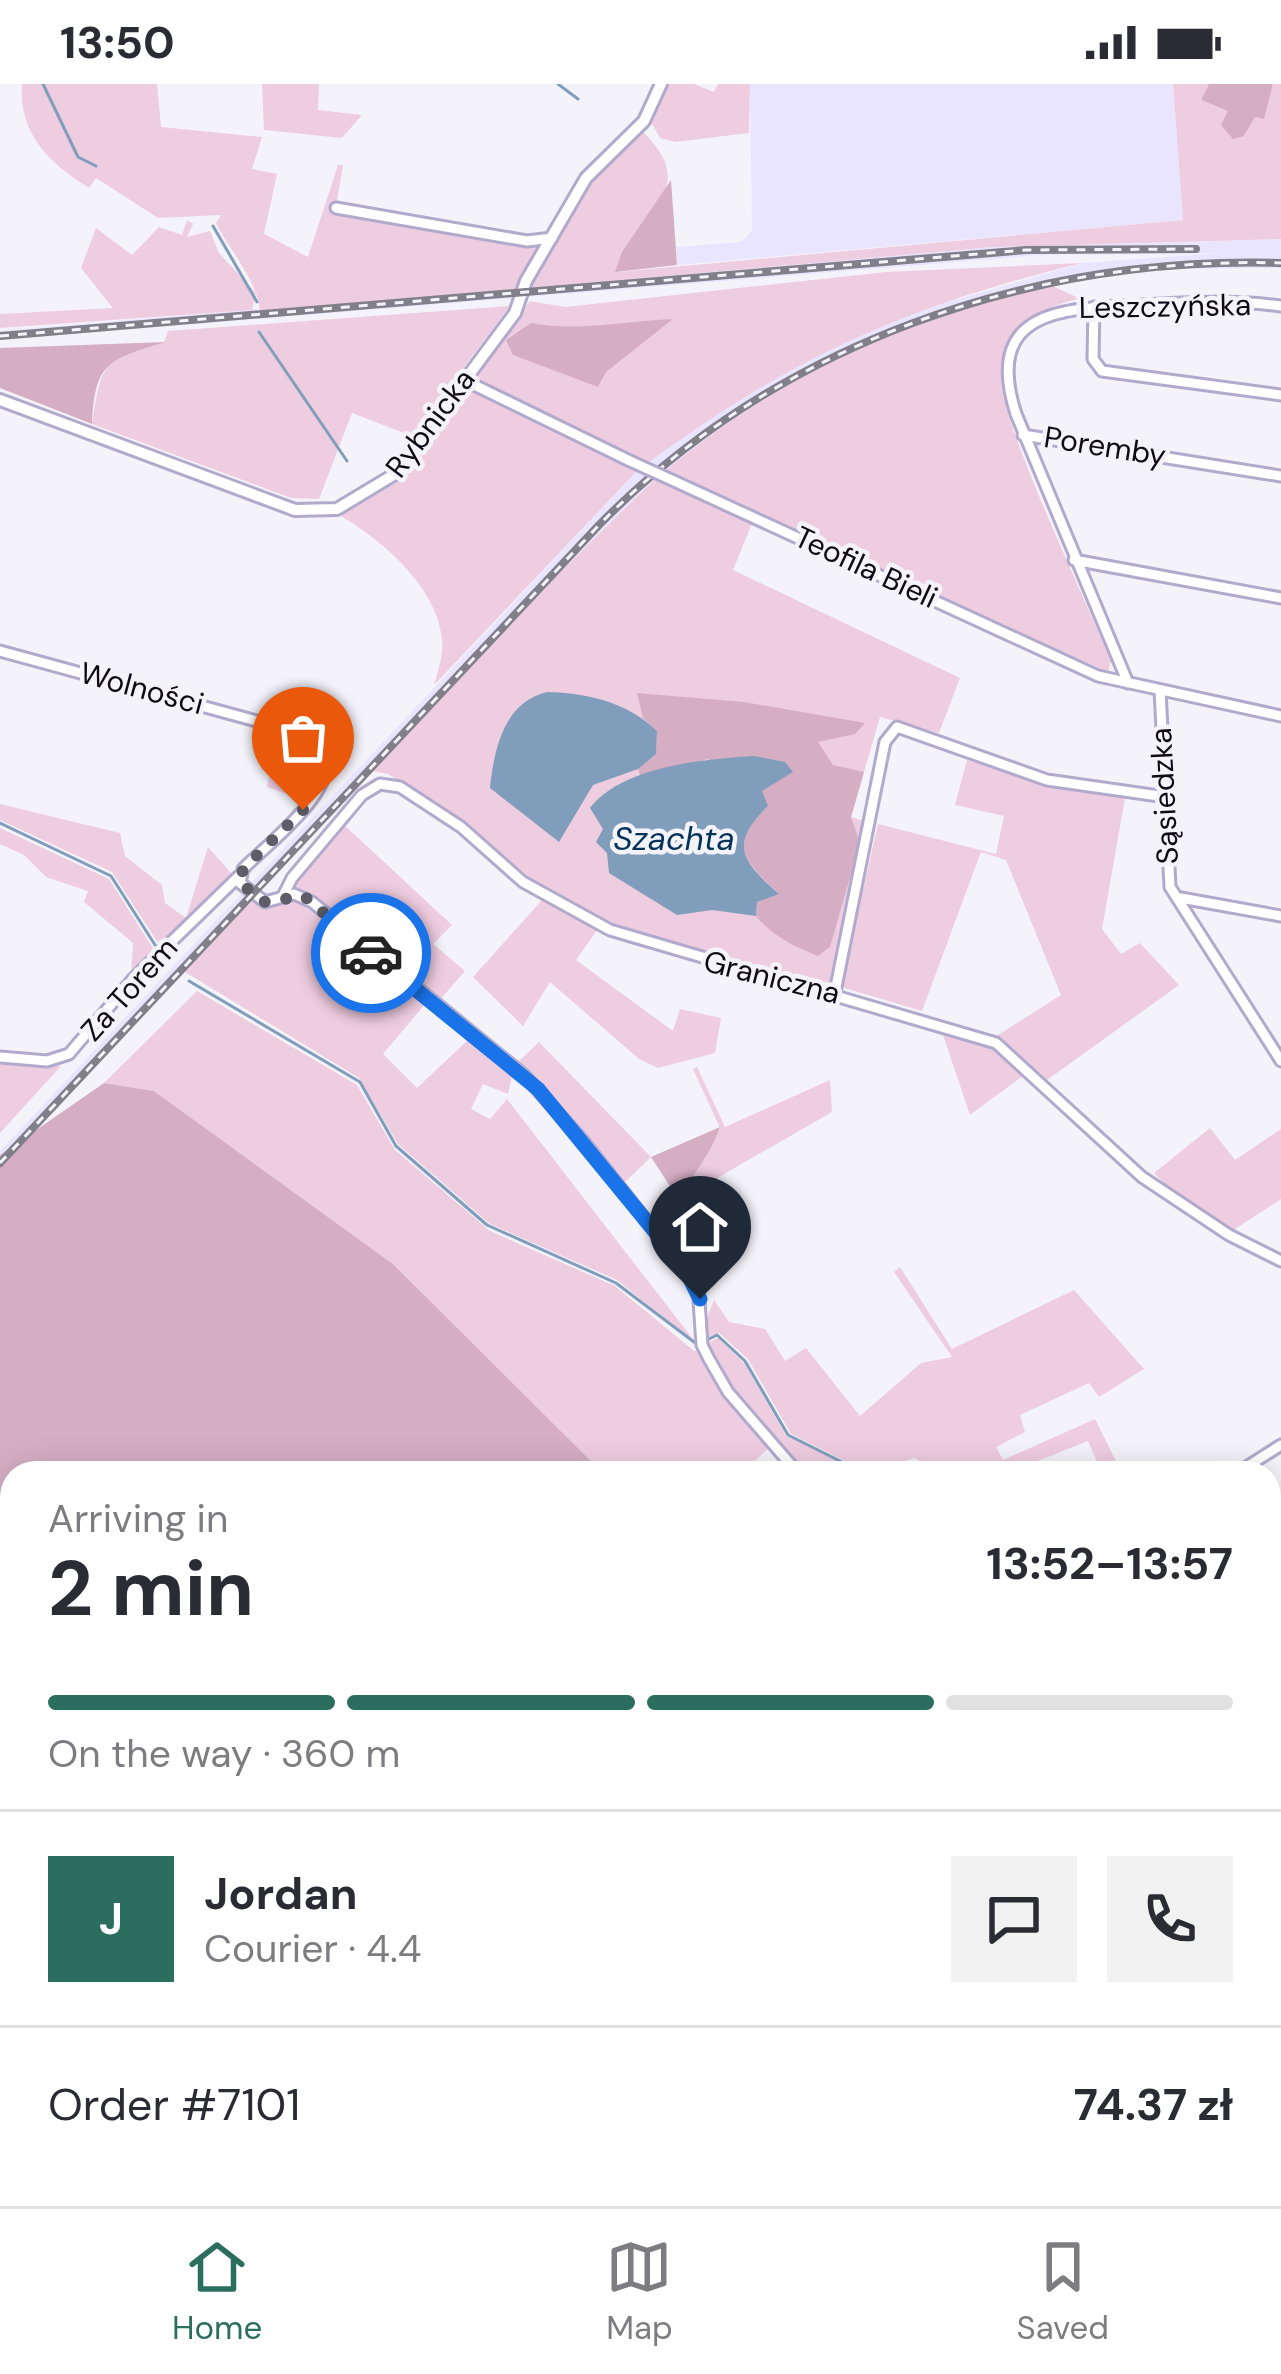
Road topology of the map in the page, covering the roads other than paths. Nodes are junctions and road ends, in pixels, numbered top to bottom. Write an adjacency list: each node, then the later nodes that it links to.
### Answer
1 (661, 84): 3 (street, Rybnicka)
2 (336, 208): 3 (street)
3 (552, 238): 6 (street, Rybnicka)
4 (1281, 306): 5 (street, Leszczyńska)
5 (1094, 307): 7 (street); 9 (street, Leszczyńska)
6 (464, 380): 8 (street, Rybnicka); 17 (street, Teofila Bieli, bridge)
7 (1281, 395)
8 (0, 400)
9 (1023, 435): 10 (street, Poremby); 11 (street, Poremby)
10 (1281, 476)
11 (1074, 560): 12 (street); 13 (street, Poremby)
12 (1091, 562): 13 (street); 14 (street)
13 (1080, 576): 16 (street, Poremby)
14 (1281, 598)
15 (0, 651): 22 (street, Wolności)
16 (1115, 656): 17 (street); 18 (street, Poremby)
17 (1112, 680): 18 (street, Teofila Bieli)
18 (1128, 683): 19 (street, Teofila Bieli)
19 (1160, 690): 20 (street, Teofila Bieli); 21 (street, Sąsiedzka)
20 (1281, 716)
21 (1166, 797): 24 (street, Sąsiedzka); 26 (street)
22 (240, 879): 23 (street); 27 (street, Za Torem)
23 (283, 896): 26 (street, Graniczna); 30 (street)
24 (1181, 898): 25 (street, Sąsiedzka); 28 (street, Sąsiedzka)
25 (1281, 916)
26 (835, 992): 29 (street, Graniczna)
27 (0, 1057)
28 (1281, 1061)
29 (1281, 1261)
30 (788, 1461)

